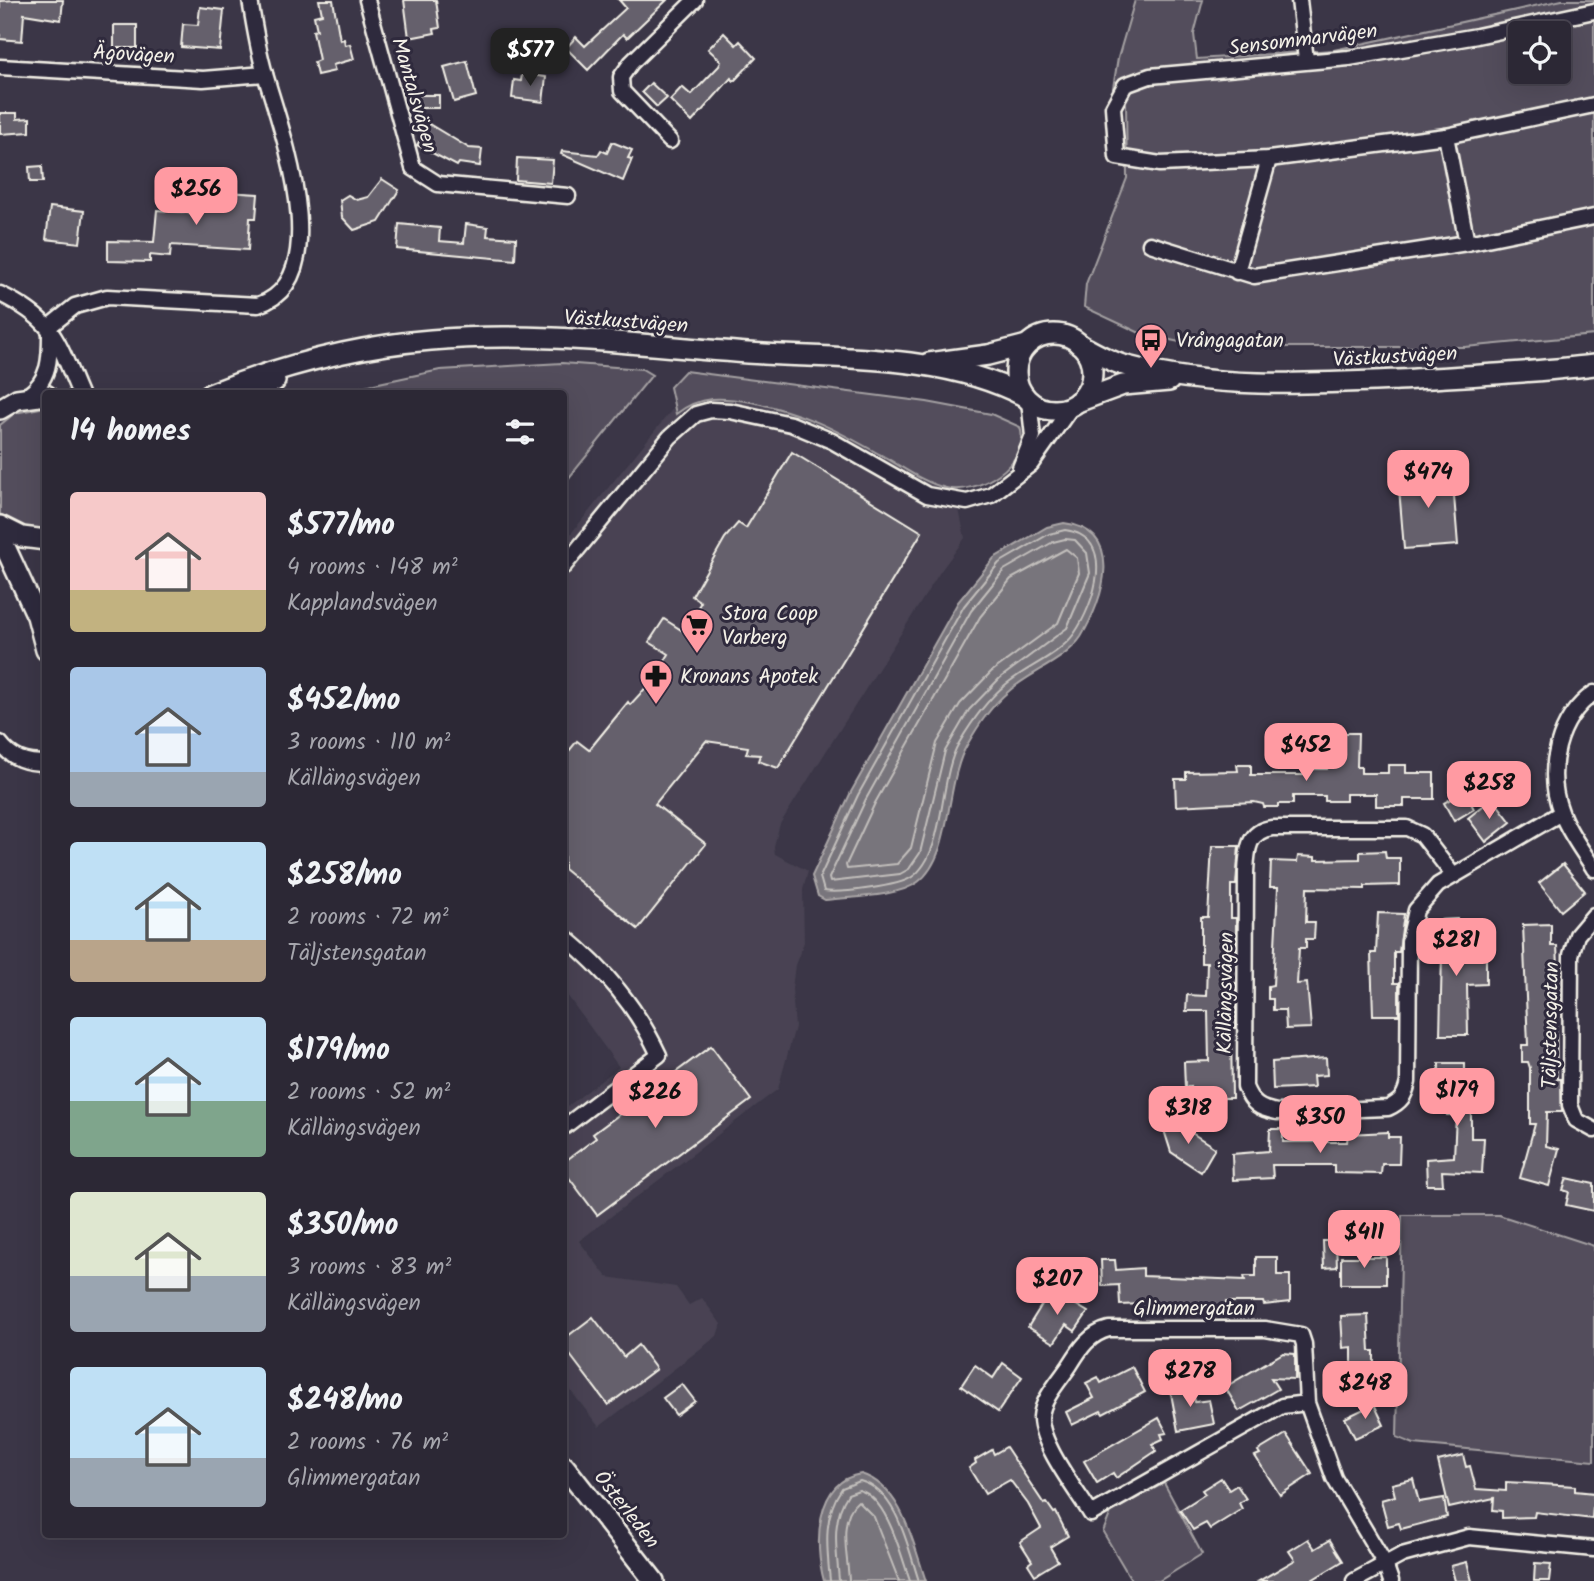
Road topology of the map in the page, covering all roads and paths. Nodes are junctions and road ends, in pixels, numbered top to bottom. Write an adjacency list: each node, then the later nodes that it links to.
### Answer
1 (250, 0): 8 (street)
2 (367, 0): 13 (street, Mantalsvägen)
3 (695, 0): 11 (street)
4 (1299, 0): 6 (street)
5 (1594, 11): 6 (street, Sensommarvägen)
6 (1306, 60): 12 (street, Sensommarvägen)
7 (0, 67): 8 (street, Ägovägen)
8 (265, 74): 19 (street)
9 (1594, 105): 10 (street)
10 (1446, 136): 12 (street); 15 (street)
11 (670, 141)
12 (1269, 159): 17 (street)
13 (568, 196)
14 (1594, 217): 15 (street)
15 (1467, 243): 17 (street)
16 (1150, 244): 17 (street)
17 (1237, 272)
18 (0, 294): 19 (street)
19 (50, 326): 26 (street); 30 (street)
20 (1079, 344): 21 (street, Västkustvägen); 25 (street, Västkustvägen); 31 (street)
21 (1027, 345): 23 (street, Västkustvägen); 29 (street)
22 (330, 356): 23 (street, Västkustvägen); 27 (street, Västkustvägen); 28 (street, Västkustvägen)
23 (920, 364): 29 (street, Västkustvägen)
24 (1594, 365): 25 (street, Västkustvägen)
25 (1198, 378): 31 (street, Västkustvägen)
26 (78, 390)
27 (220, 390)
28 (256, 390)
29 (1026, 398): 31 (street, Västkustvägen); 32 (street)
30 (18, 399)
31 (1074, 404): 32 (street)
32 (1016, 476): 36 (street)
33 (0, 526): 35 (street)
34 (0, 536): 37 (street)
35 (42, 540)
36 (567, 562)
37 (42, 635)
38 (1594, 693): 41 (street)
39 (0, 743): 40 (street)
40 (42, 763)
41 (1561, 813): 42 (street); 43 (street)
42 (1594, 869)
43 (1453, 875): 43 (street, Källängsvägen)
44 (1594, 915): 47 (street, Täljstensgatan)
45 (567, 939): 46 (street)
46 (567, 1126)
47 (1594, 1130)
48 (1307, 1403): 48 (street, Glimmergatan); 51 (street, Glimmergatan)
49 (567, 1470): 52 (street, Österleden)
50 (1594, 1549): 51 (street)
51 (1385, 1564): 53 (street); 54 (street, Glimmergatan)
52 (654, 1581)
53 (1354, 1581)
54 (1391, 1581)

